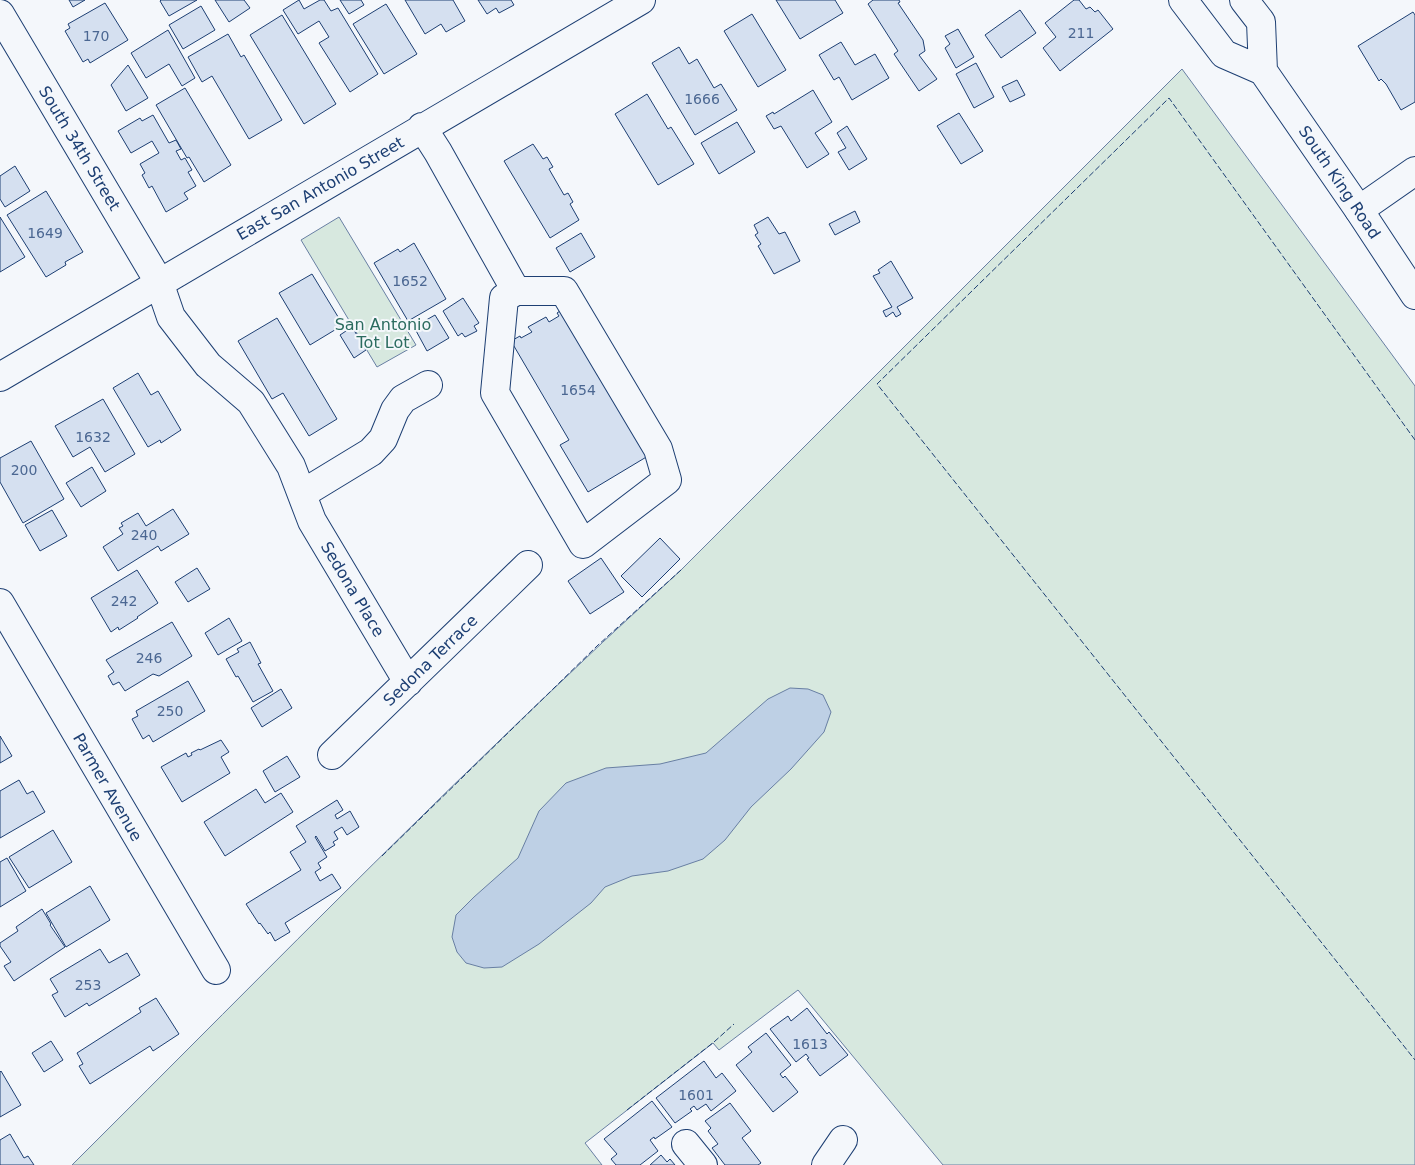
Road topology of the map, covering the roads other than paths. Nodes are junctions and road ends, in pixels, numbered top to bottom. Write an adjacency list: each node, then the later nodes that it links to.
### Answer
1 (640, 0): 6 (street, East San Antonio Street)
2 (1183, 0): 5 (street)
3 (1244, 0): 5 (street)
4 (0, 14): 9 (street, South 34th Street)
5 (1263, 70): 8 (street, South King Road)
6 (422, 127): 9 (street, East San Antonio Street); 10 (street)
7 (1415, 171): 8 (street)
8 (1359, 210): 11 (street, South King Road)
9 (159, 282): 12 (street, East San Antonio Street); 14 (street, Sedona Place)
10 (516, 291): 10 (street)
11 (1415, 295)
12 (0, 377)
13 (428, 385): 14 (street)
14 (302, 494): 17 (street, Sedona Place)
15 (528, 565): 17 (street, Sedona Terrace)
16 (0, 604): 19 (street, Parmer Avenue)
17 (408, 682): 18 (street, Sedona Terrace)
18 (332, 755)
19 (216, 970)
20 (843, 1140): 23 (street)
21 (686, 1144): 22 (street)
22 (703, 1165)
23 (826, 1165)

